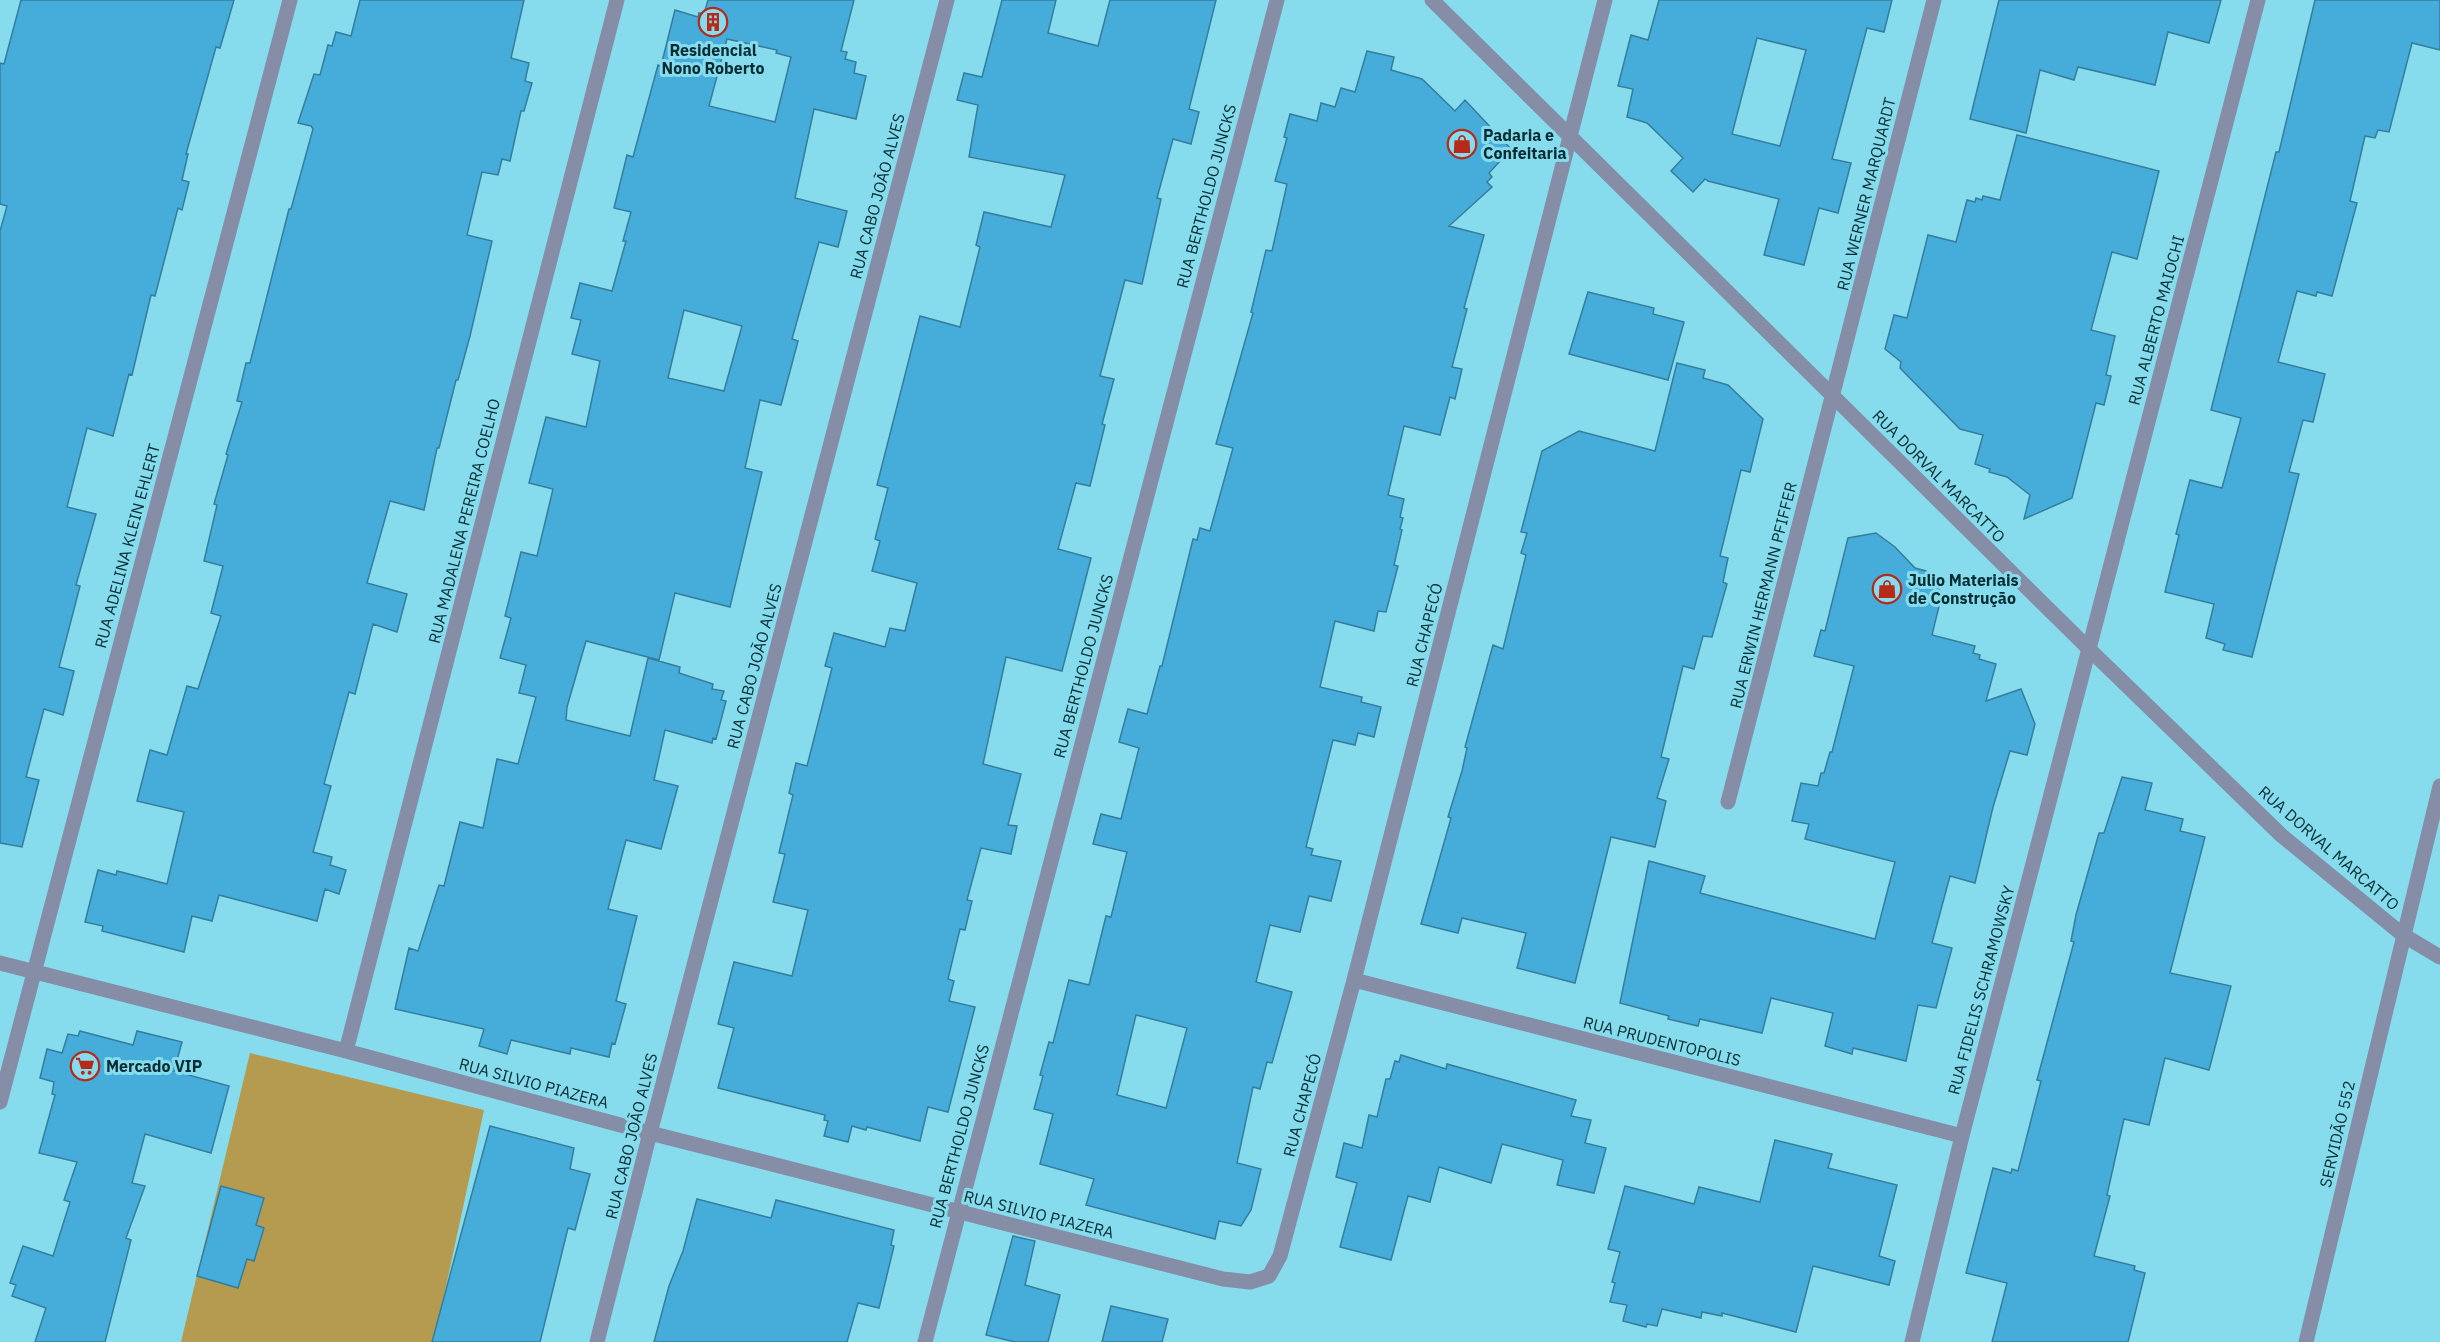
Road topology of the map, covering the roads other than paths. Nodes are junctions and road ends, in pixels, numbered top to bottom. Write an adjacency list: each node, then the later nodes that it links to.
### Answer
1 (290, 0): 17 (street, RUA ADELINA KLEIN EHLERT)
2 (617, 0): 19 (street, RUA MADALENA PEREIRA COELHO)
3 (947, 0): 21 (street, RUA CABO JOÃO ALVES)
4 (1276, 0): 23 (street, RUA BERTHOLDO JUNCKS)
5 (1432, 0): 9 (street, RUA DORVAL MARCATTO)
6 (1605, 0): 9 (street, RUA CHAPECÓ)
7 (1934, 0): 10 (street, RUA WERNER MARQUARDT)
8 (2258, 0): 11 (street, RUA ALBERTO MAIOCHI)
9 (1569, 137): 10 (street, RUA DORVAL MARCATTO); 18 (street, RUA CHAPECÓ)
10 (1833, 396): 11 (street, RUA DORVAL MARCATTO); 13 (street, RUA ERWIN HERMANN PFIFFER)
11 (2089, 649): 14 (street, RUA DORVAL MARCATTO); 22 (street, RUA FIDELIS SCHRAMOWSKY)
12 (2440, 786): 14 (street, SERVIDÃO 552)
13 (1728, 802)
14 (2403, 935): 15 (street, RUA DORVAL MARCATTO); 28 (street, SERVIDÃO 552)
15 (2440, 957)
16 (0, 963): 17 (street, RUA SILVIO PIAZERA)
17 (33, 972): 19 (street, RUA SILVIO PIAZERA); 20 (street, RUA ADELINA KLEIN EHLERT)
18 (1354, 980): 22 (street, RUA PRUDENTOPOLIS); 24 (street, RUA CHAPECÓ)
19 (346, 1051): 21 (street, RUA SILVIO PIAZERA)
20 (0, 1102)
21 (650, 1133): 23 (street, RUA SILVIO PIAZERA); 25 (street, RUA CABO JOÃO ALVES)
22 (1962, 1136): 27 (street, RUA FIDELIS SCHRAMOWSKY)
23 (958, 1211): 24 (street, RUA SILVIO PIAZERA); 26 (street, RUA BERTHOLDO JUNCKS)
24 (1269, 1276)
25 (597, 1342)
26 (925, 1342)
27 (1912, 1342)
28 (2306, 1342)

